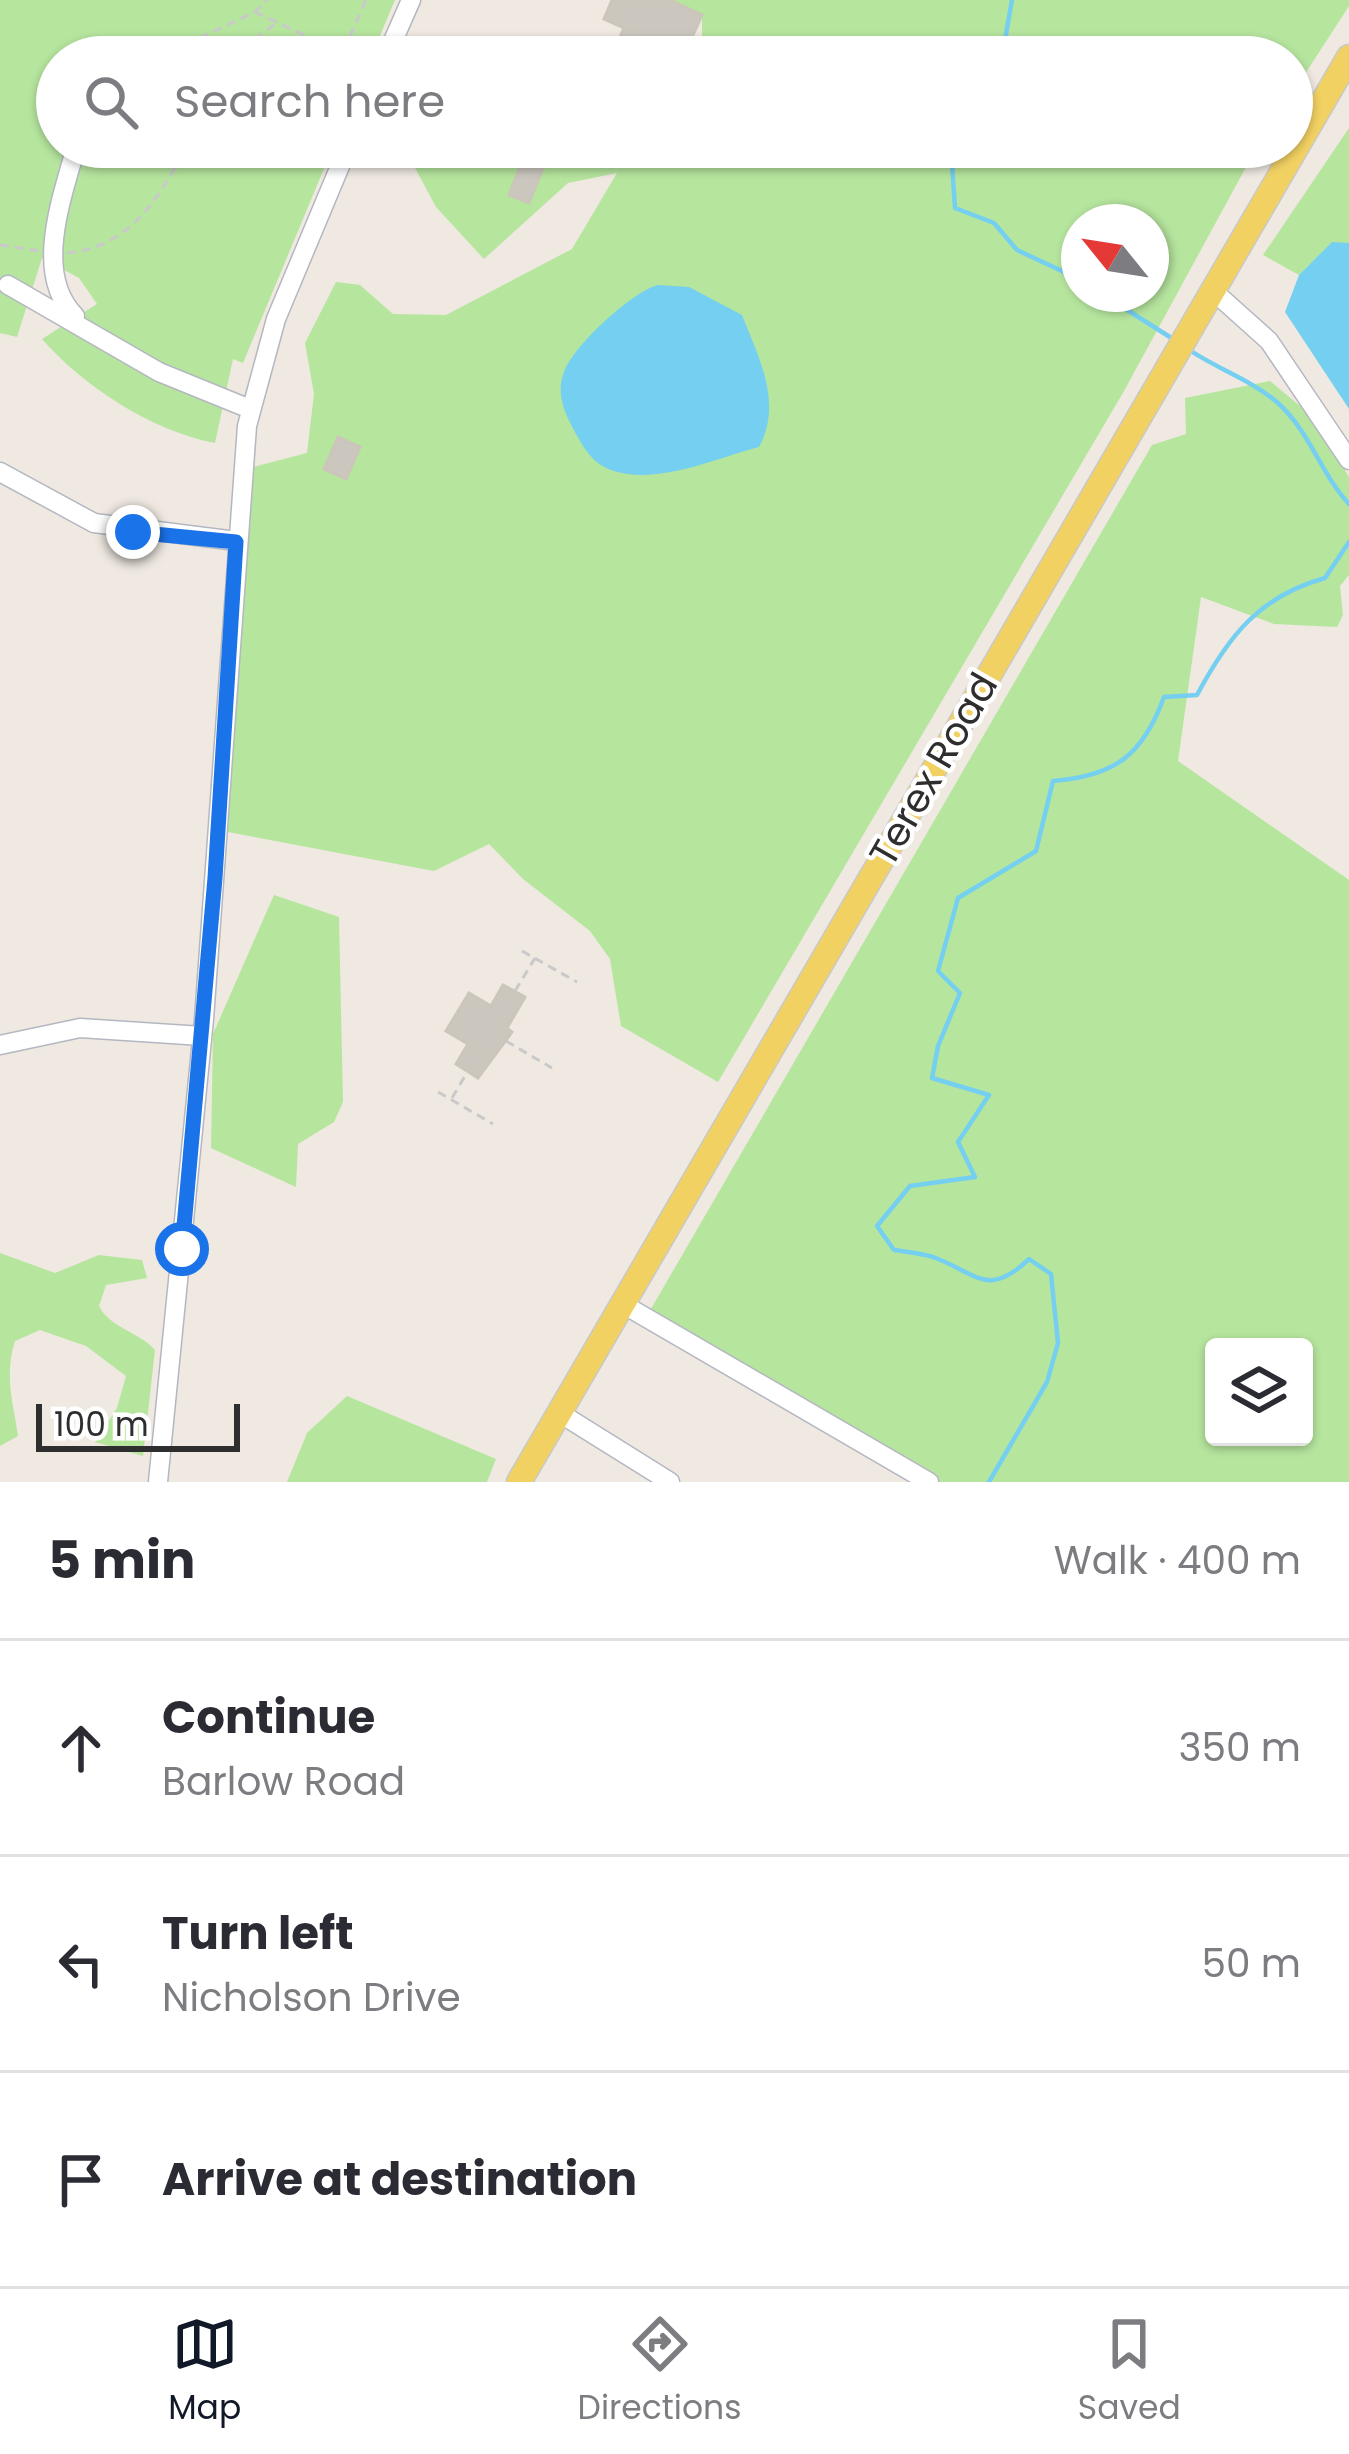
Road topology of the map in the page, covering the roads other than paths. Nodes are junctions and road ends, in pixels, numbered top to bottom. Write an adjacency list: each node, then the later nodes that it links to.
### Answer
1 (410, 0): 2 (street)
2 (395, 36)
3 (1349, 57): 4 (main road, Terex Road)
4 (1313, 116)
5 (72, 168): 10 (street)
6 (340, 168): 11 (street)
7 (1281, 168): 9 (main road, Terex Road)
8 (8, 285): 10 (street)
9 (1211, 290): 12 (street); 17 (main road, Terex Road)
10 (83, 324): 11 (street)
11 (250, 409): 14 (street)
12 (1349, 460)
13 (0, 472): 14 (street)
14 (236, 542): 15 (street)
15 (202, 1036): 16 (street); 19 (street)
16 (0, 1045)
17 (621, 1303): 18 (main road, Terex Road); 22 (street)
18 (558, 1412): 20 (main road, Terex Road); 21 (street)
19 (158, 1482)
20 (519, 1482)
21 (670, 1482)
22 (929, 1482)

